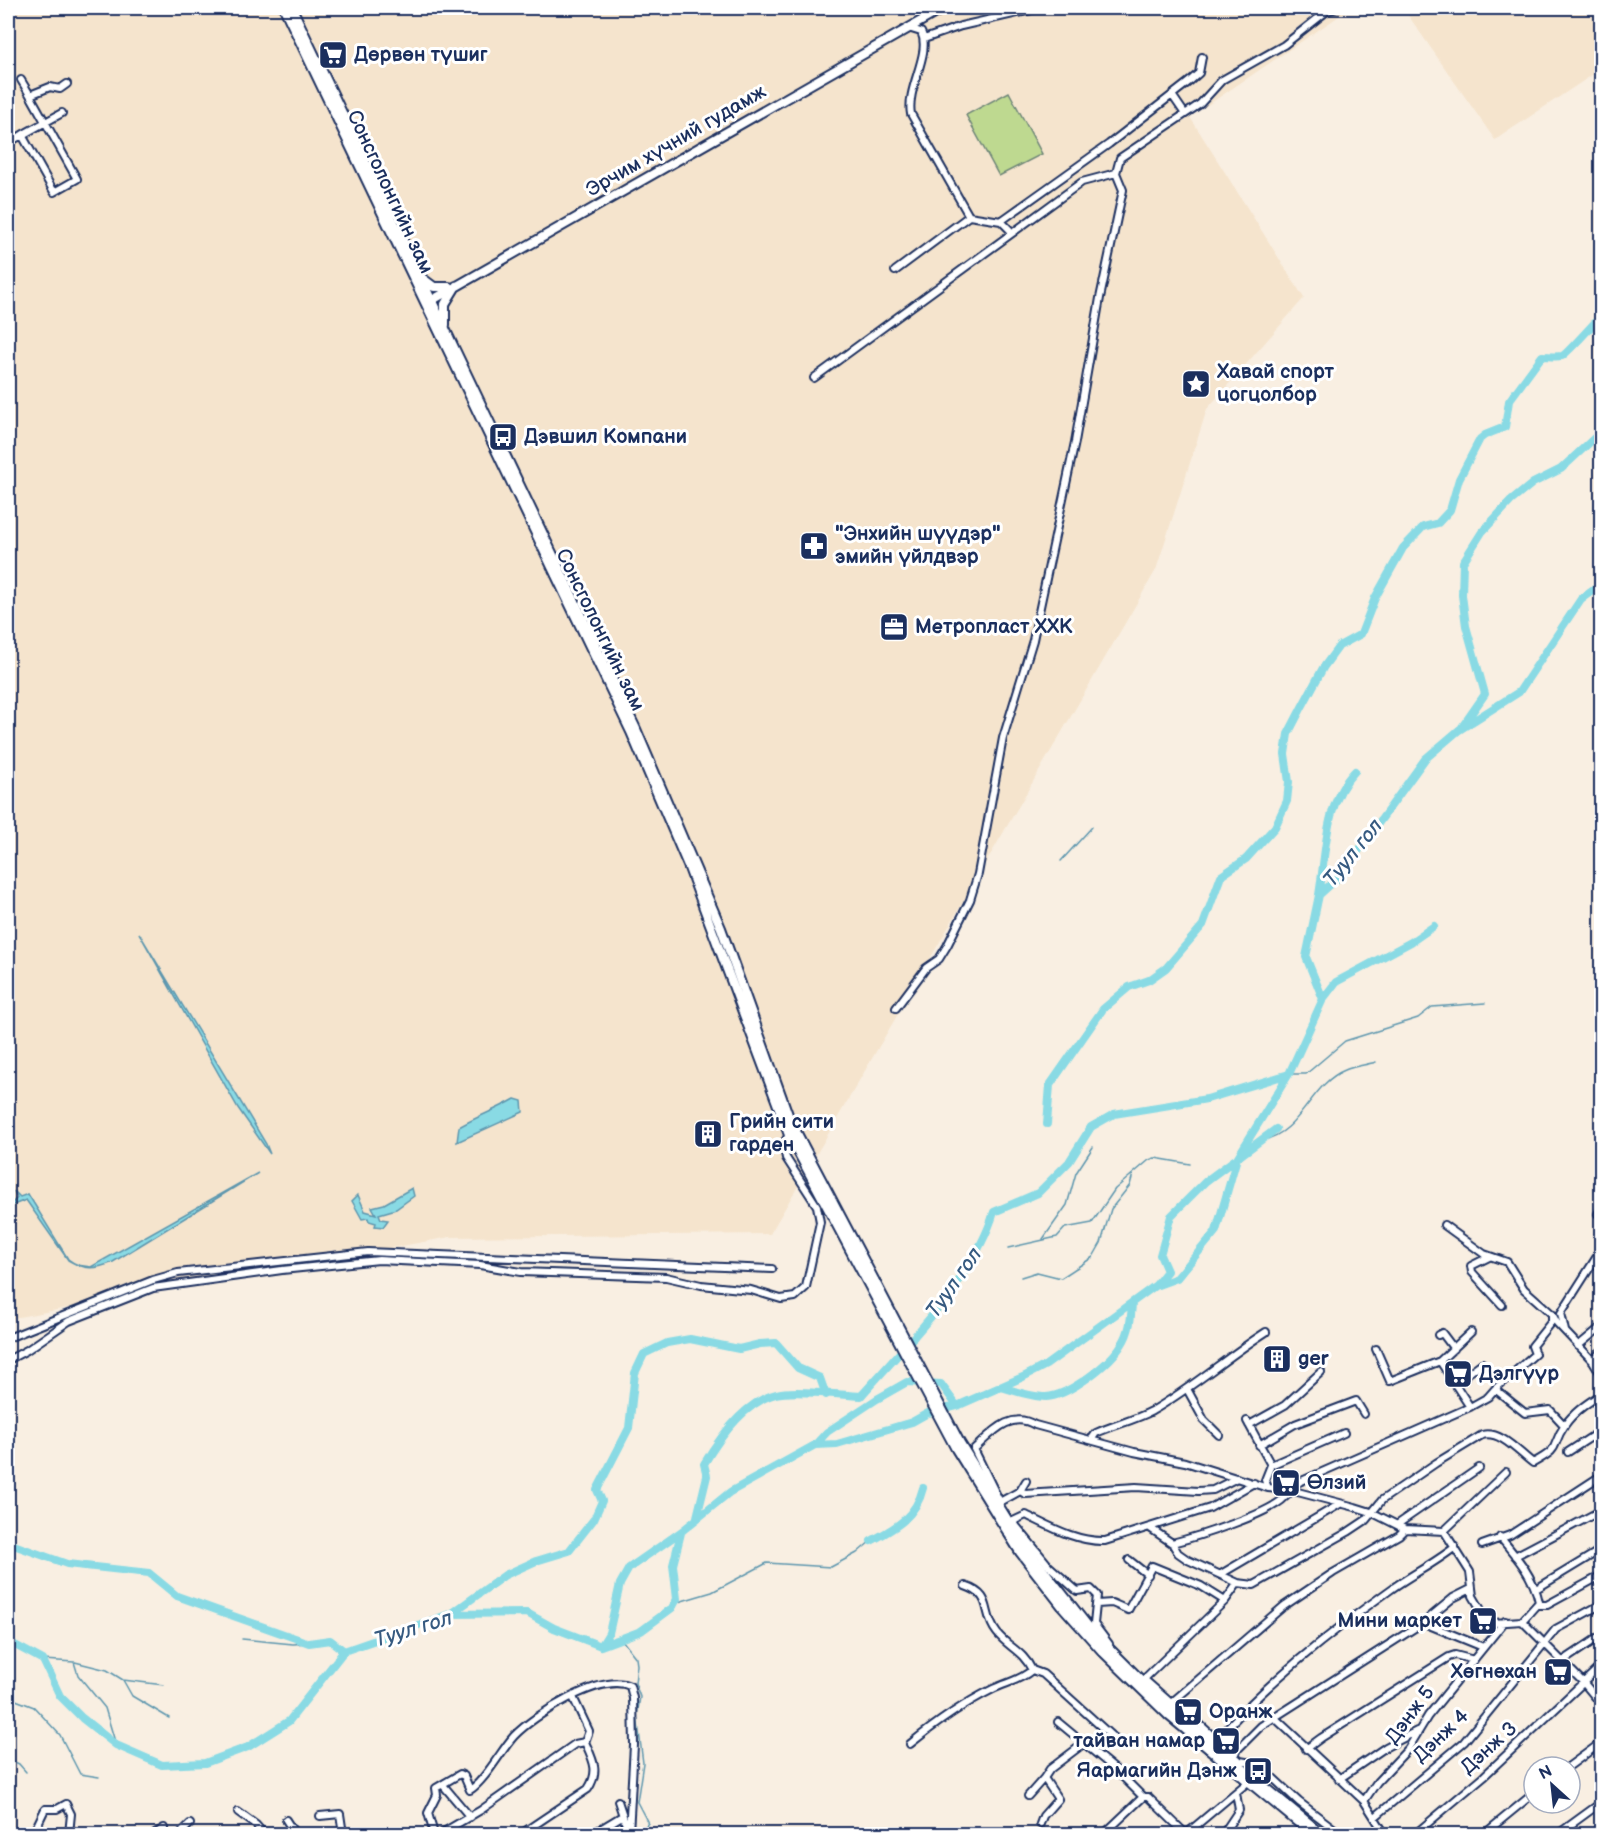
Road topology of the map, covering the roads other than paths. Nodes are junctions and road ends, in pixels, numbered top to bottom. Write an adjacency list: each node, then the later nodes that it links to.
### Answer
1 (284, 8): 25 (main road, Сонсголонгийн зам)
2 (292, 8): 23 (main road, Сонсголонгийн зам)
3 (944, 8): 6 (main road, Эрчим хүчний гудамж)
4 (1040, 8): 7 (street)
5 (1337, 8): 14 (street)
6 (908, 28): 7 (street); 24 (main road, Эрчим хүчний гудамж)
7 (924, 39): 19 (street)
8 (1202, 57): 12 (street)
9 (21, 80): 11 (street)
10 (67, 84): 11 (street)
11 (30, 95): 15 (street)
12 (1172, 95): 14 (street); 20 (street)
13 (62, 113): 15 (street)
14 (1185, 114): 18 (street)
15 (46, 122): 16 (street); 16 (street)
16 (22, 135): 17 (street)
17 (8, 143)
18 (1116, 173): 21 (street); 28 (street)
19 (969, 216): 20 (street); 22 (street)
20 (1001, 221): 21 (street)
21 (1012, 232): 27 (street)
22 (895, 271)
23 (419, 275): 24 (main road); 25 (main road, Сонсголонгийн зам)
24 (456, 285): 25 (main road, Эрчим хүчний гудамж); 26 (main road)
25 (428, 302): 26 (main road, Сонсголонгийн зам); 29 (main road, Сонсголонгийн зам)
26 (445, 329): 36 (main road, Сонсголонгийн зам)
27 (814, 378)
28 (896, 1008)
29 (789, 1135): 36 (main road, Сонсголонгийн зам); 49 (street)
30 (1602, 1207): 31 (street)
31 (1598, 1214)
32 (1444, 1224): 33 (street)
33 (1490, 1256): 37 (street); 38 (street)
34 (1602, 1261): 42 (street)
35 (772, 1269): 44 (street)
36 (867, 1274): 67 (main road)
37 (1502, 1305)
38 (1552, 1314): 42 (street); 57 (street)
39 (1602, 1326): 45 (street)
40 (1266, 1332): 56 (street)
41 (1471, 1332): 47 (street)
42 (1566, 1332): 45 (street)
43 (1438, 1335): 47 (street)
44 (8, 1338)
45 (1578, 1346): 51 (street)
46 (1376, 1349): 50 (street)
47 (1454, 1349): 50 (street)
48 (1602, 1350): 51 (street)
49 (8, 1360)
50 (1440, 1360): 55 (street)
51 (1593, 1361): 54 (street)
52 (1482, 1363): 55 (street)
53 (1321, 1372): 66 (street)
54 (1602, 1376)
55 (1455, 1383): 59 (street)
56 (1188, 1389): 64 (street); 65 (street)
57 (1495, 1389): 59 (street); 61 (street)
58 (1602, 1394): 61 (street)
59 (1470, 1407): 77 (street)
60 (1364, 1414): 66 (street)
61 (1564, 1425): 82 (street)
62 (1602, 1430): 68 (street)
63 (1344, 1433): 69 (street)
64 (1219, 1435)
65 (1090, 1440): 73 (street); 80 (street)
66 (1259, 1445): 69 (street)
67 (958, 1446): 80 (main road); 138 (main road)
68 (1568, 1452)
69 (1271, 1465): 76 (street)
70 (1479, 1468): 84 (street)
71 (1506, 1473): 87 (street)
72 (1602, 1475): 88 (street)
73 (1237, 1478): 75 (street); 78 (street)
74 (1026, 1481): 78 (street)
75 (1254, 1484): 76 (street); 85 (street)
76 (1268, 1488): 77 (street)
77 (1290, 1490): 79 (street); 89 (street)
78 (1020, 1491): 80 (street)
79 (1340, 1504): 82 (street); 97 (street)
80 (1000, 1505): 83 (main road)
81 (1602, 1510): 93 (street)
82 (1371, 1512): 84 (street); 100 (street)
83 (1010, 1523): 85 (street); 95 (street); 96 (main road)
84 (1398, 1524): 86 (street)
85 (1150, 1528): 89 (street)
86 (1405, 1529): 87 (street); 123 (street)
87 (1444, 1531): 91 (street)
88 (1500, 1537): 90 (street); 93 (street)
89 (1172, 1543): 97 (street)
90 (1482, 1545)
91 (1455, 1547): 102 (street); 127 (street)
92 (1602, 1549): 103 (street)
93 (1515, 1556): 103 (street)
94 (1129, 1560): 98 (street)
95 (1049, 1566): 96 (street); 105 (street)
96 (1041, 1570): 114 (main road)
97 (1221, 1574): 100 (street)
98 (1148, 1575): 104 (street); 105 (street)
99 (1602, 1575): 107 (street)
100 (1238, 1583): 104 (street)
101 (965, 1586): 118 (street)
102 (1471, 1589): 108 (street); 110 (street)
103 (1536, 1589): 107 (street)
104 (1225, 1601): 119 (street)
105 (1097, 1604): 114 (street)
106 (1602, 1604): 112 (street, Дэнж 4)
107 (1537, 1605): 109 (street)
108 (1505, 1621): 109 (street); 113 (street, Дэнж 5)
109 (1522, 1621): 112 (street)
110 (1424, 1623): 113 (street); 124 (street)
111 (1602, 1635): 116 (street)
112 (1545, 1644): 116 (street); 152 (street, Дэнж 4)
113 (1483, 1647): 115 (street, Дэнж 5)
114 (1110, 1648): 119 (street); 135 (main road)
115 (1474, 1660): 126 (street, Дэнж 5); 133 (street)
116 (1563, 1661): 120 (street)
117 (1602, 1665): 120 (street, Дэнж 3)
118 (1032, 1670): 128 (street); 131 (street)
119 (1144, 1679): 123 (street)
120 (1583, 1682): 122 (street); 178 (street, Дэнж 3)
121 (573, 1697): 129 (street); 139 (street); 169 (street)
122 (1600, 1702)
123 (1171, 1703): 127 (street)
124 (1275, 1718): 133 (street); 135 (street)
125 (1058, 1722): 132 (street)
126 (1418, 1731): 137 (street); 144 (street, Дэнж 5)
127 (1218, 1738): 135 (street)
128 (1117, 1741)
129 (585, 1742): 151 (street); 167 (street)
130 (1602, 1742): 134 (street)
131 (910, 1744)
132 (1083, 1744): 136 (street); 142 (street)
133 (1306, 1749): 137 (street)
134 (1582, 1757)
135 (1233, 1759): 150 (main road); 157 (street)
136 (1044, 1778): 141 (street); 155 (street)
137 (1339, 1779): 144 (street)
138 (1248, 1782): 140 (street); 150 (main road)
139 (443, 1785): 151 (street); 165 (street)
140 (1236, 1793): 171 (street); 172 (street)
141 (1028, 1796)
142 (1143, 1797): 170 (street); 171 (street)
143 (618, 1801): 149 (street)
144 (1364, 1801): 152 (street)
145 (1602, 1802): 180 (street)
146 (1522, 1803): 179 (street)
147 (238, 1812): 162 (street)
148 (320, 1816): 164 (street)
149 (622, 1816): 168 (street); 169 (street)
150 (1296, 1816): 173 (main road); 174 (main road)
151 (470, 1817): 166 (street)
152 (1375, 1817): 177 (street)
153 (286, 1820): 163 (street)
154 (190, 1824): 161 (street)
155 (1040, 1824)
156 (164, 1828): 160 (street)
157 (1331, 1828): 175 (street); 176 (street)
158 (33, 1834): 159 (street)
159 (69, 1834)
160 (155, 1834)
161 (181, 1834)
162 (264, 1834)
163 (295, 1834)
164 (343, 1834)
165 (434, 1834)
166 (440, 1834)
167 (521, 1834)
168 (592, 1834)
169 (629, 1834)
170 (1104, 1834)
171 (1186, 1834)
172 (1224, 1834)
173 (1312, 1834)
174 (1322, 1834)
175 (1327, 1834)
176 (1341, 1834)
177 (1385, 1834)
178 (1414, 1834)
179 (1484, 1834)
180 (1557, 1834)

